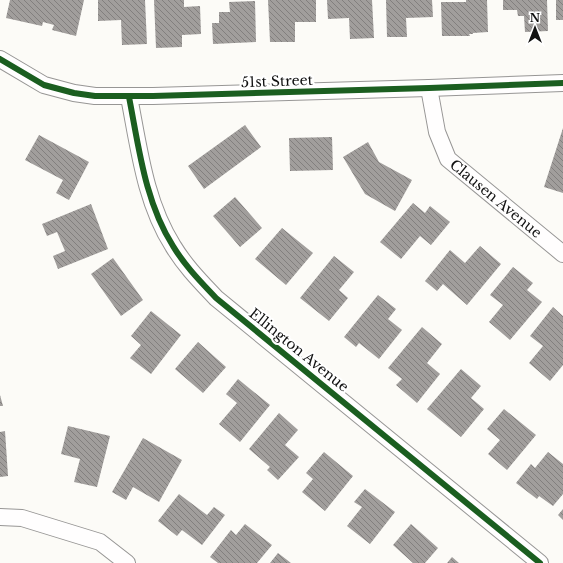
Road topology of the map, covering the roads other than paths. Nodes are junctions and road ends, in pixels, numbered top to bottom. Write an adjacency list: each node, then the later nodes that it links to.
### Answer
1 (0, 59): 4 (street, 51st Street)
2 (563, 83): 3 (street, 51st Street)
3 (429, 88): 4 (street, 51st Street); 5 (street, Clausen Avenue)
4 (129, 97): 8 (street, Ellington Avenue)
5 (563, 254)
6 (0, 517): 7 (street)
7 (127, 563)
8 (540, 563)

